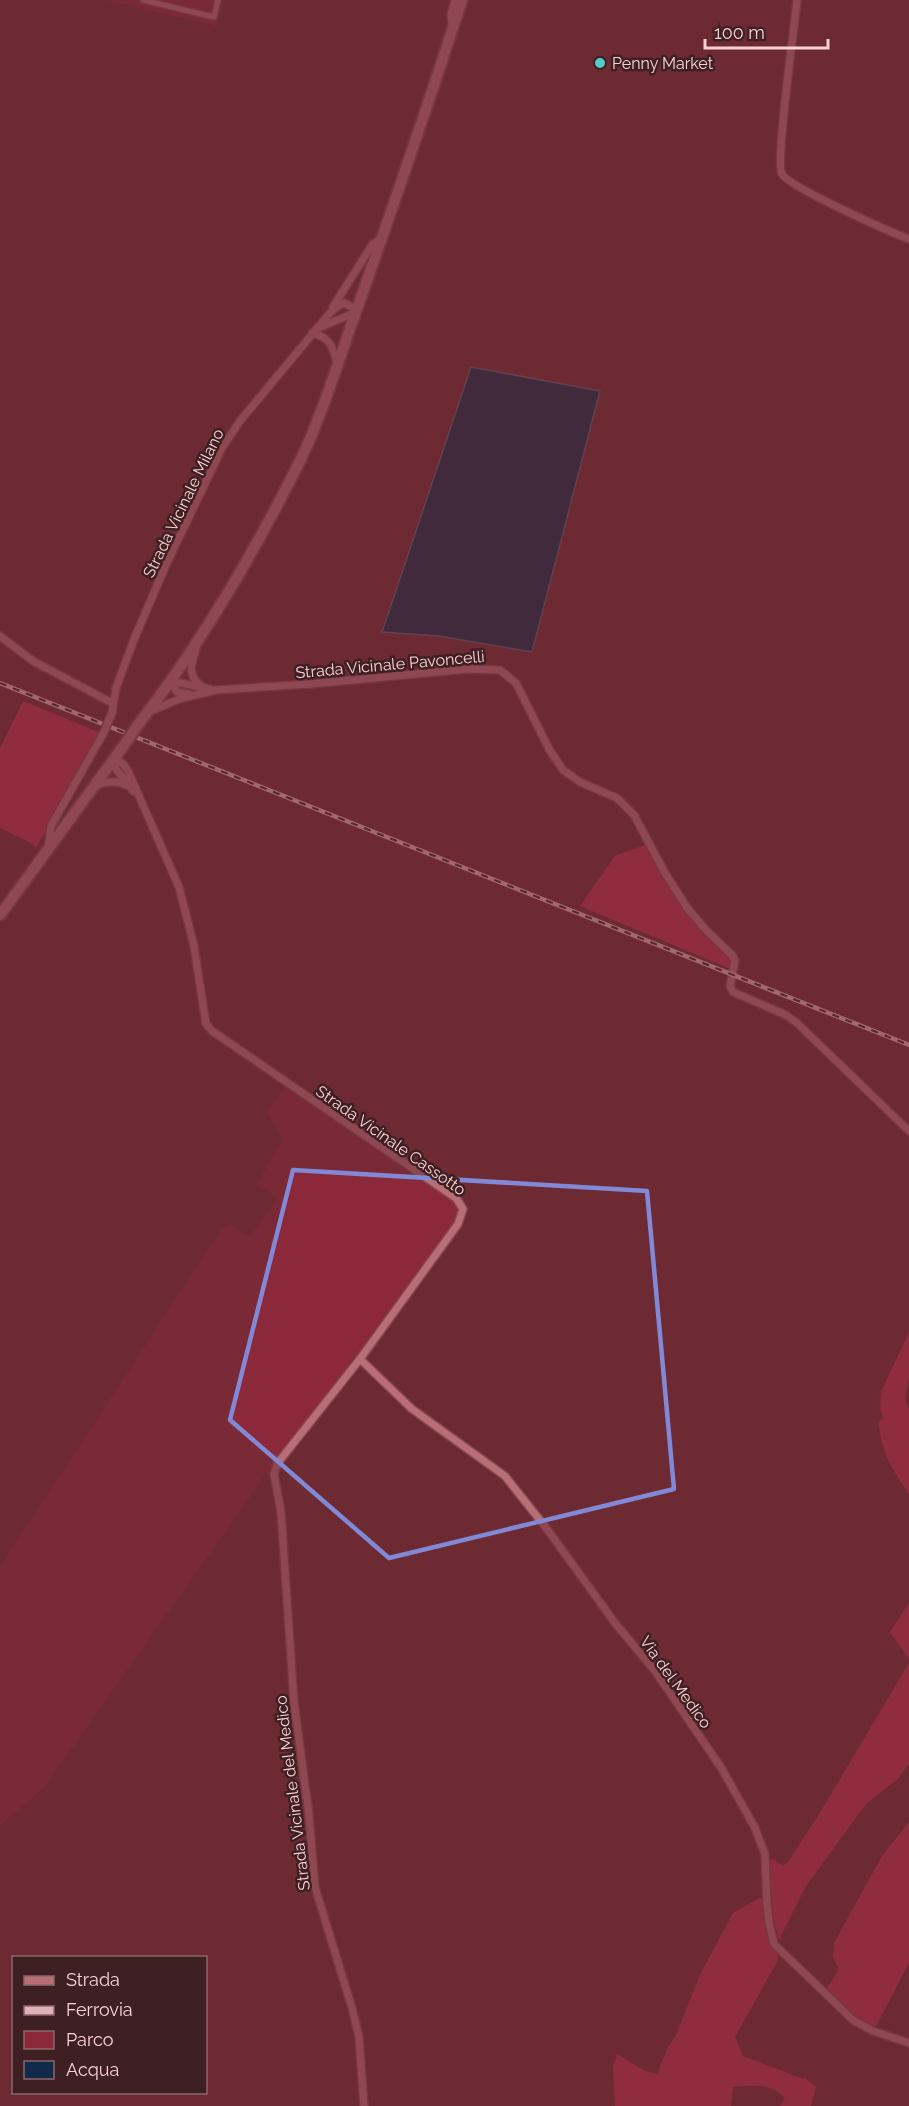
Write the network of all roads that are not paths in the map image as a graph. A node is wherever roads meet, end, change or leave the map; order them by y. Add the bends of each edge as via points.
1 (143, 0) edge
2 (218, 0) edge
3 (455, 0) edge
4 (462, 0) edge
5 (797, 0) edge
6 (453, 30) junction
7 (383, 236) junction
8 (909, 239) edge
9 (356, 310) junction
10 (329, 314) junction
11 (312, 333) junction
12 (337, 363) junction
13 (0, 636) edge
14 (201, 636) junction
15 (170, 681) junction
16 (201, 687) junction
17 (216, 690) junction
18 (194, 694) junction
19 (112, 703) junction
20 (147, 713) junction
21 (114, 758) junction
22 (130, 787) junction
23 (92, 788) junction
24 (137, 795) junction
25 (48, 847) junction
26 (0, 915) edge
27 (909, 1131) edge
28 (360, 1359) junction
29 (289, 1614) joint
30 (909, 2043) edge
31 (364, 2106) edge

1 - 2 street via 214,17
3 - 6 street via 451,14
4 - 6 main road
5 - 8 street via 781,172 788,181
6 - 7 main road
7 - 9 main road
7 - 10 street, Strada Vicinale Milano via 372,245
9 - 10 street via 344,303
9 - 11 street
9 - 12 main road
10 - 11 street, Strada Vicinale Milano
11 - 12 street via 330,342
11 - 19 street, Strada Vicinale Milano via 222,448 166,565 124,664
12 - 14 main road via 301,458 254,549
13 - 19 street via 41,666
14 - 15 main road
14 - 16 street via 191,672
15 - 16 street, Strada Vicinale Pavoncelli
15 - 18 street via 177,692
15 - 20 main road
16 - 17 street, Strada Vicinale Pavoncelli
17 - 18 street, Strada Vicinale Pavoncelli
17 - 27 street, Strada Vicinale Pavoncelli via 468,669 500,670 508,675 563,770 617,798 634,816 688,909 732,955 733,992 797,1023
18 - 20 street, Strada Vicinale Pavoncelli
19 - 25 street, Strada Vicinale Milano, bridge via 103,734 51,826
20 - 21 main road, bridge
21 - 22 street via 116,769
21 - 23 main road
21 - 24 street via 126,768
22 - 23 street via 107,781
22 - 24 street
23 - 25 main road
24 - 28 street, Strada Vicinale Cassotto via 179,887 194,946 206,1024 463,1206 458,1224
25 - 26 main road
28 - 29 street, Strada Vicinale Cassotto via 275,1468
28 - 30 street, Via del Medico via 426,1420 505,1476 655,1671 722,1769 755,1828 765,1854 767,1905 774,1944 853,2020
29 - 31 street, Strada Vicinale del Medico via 294,1702 315,1887 352,2008

